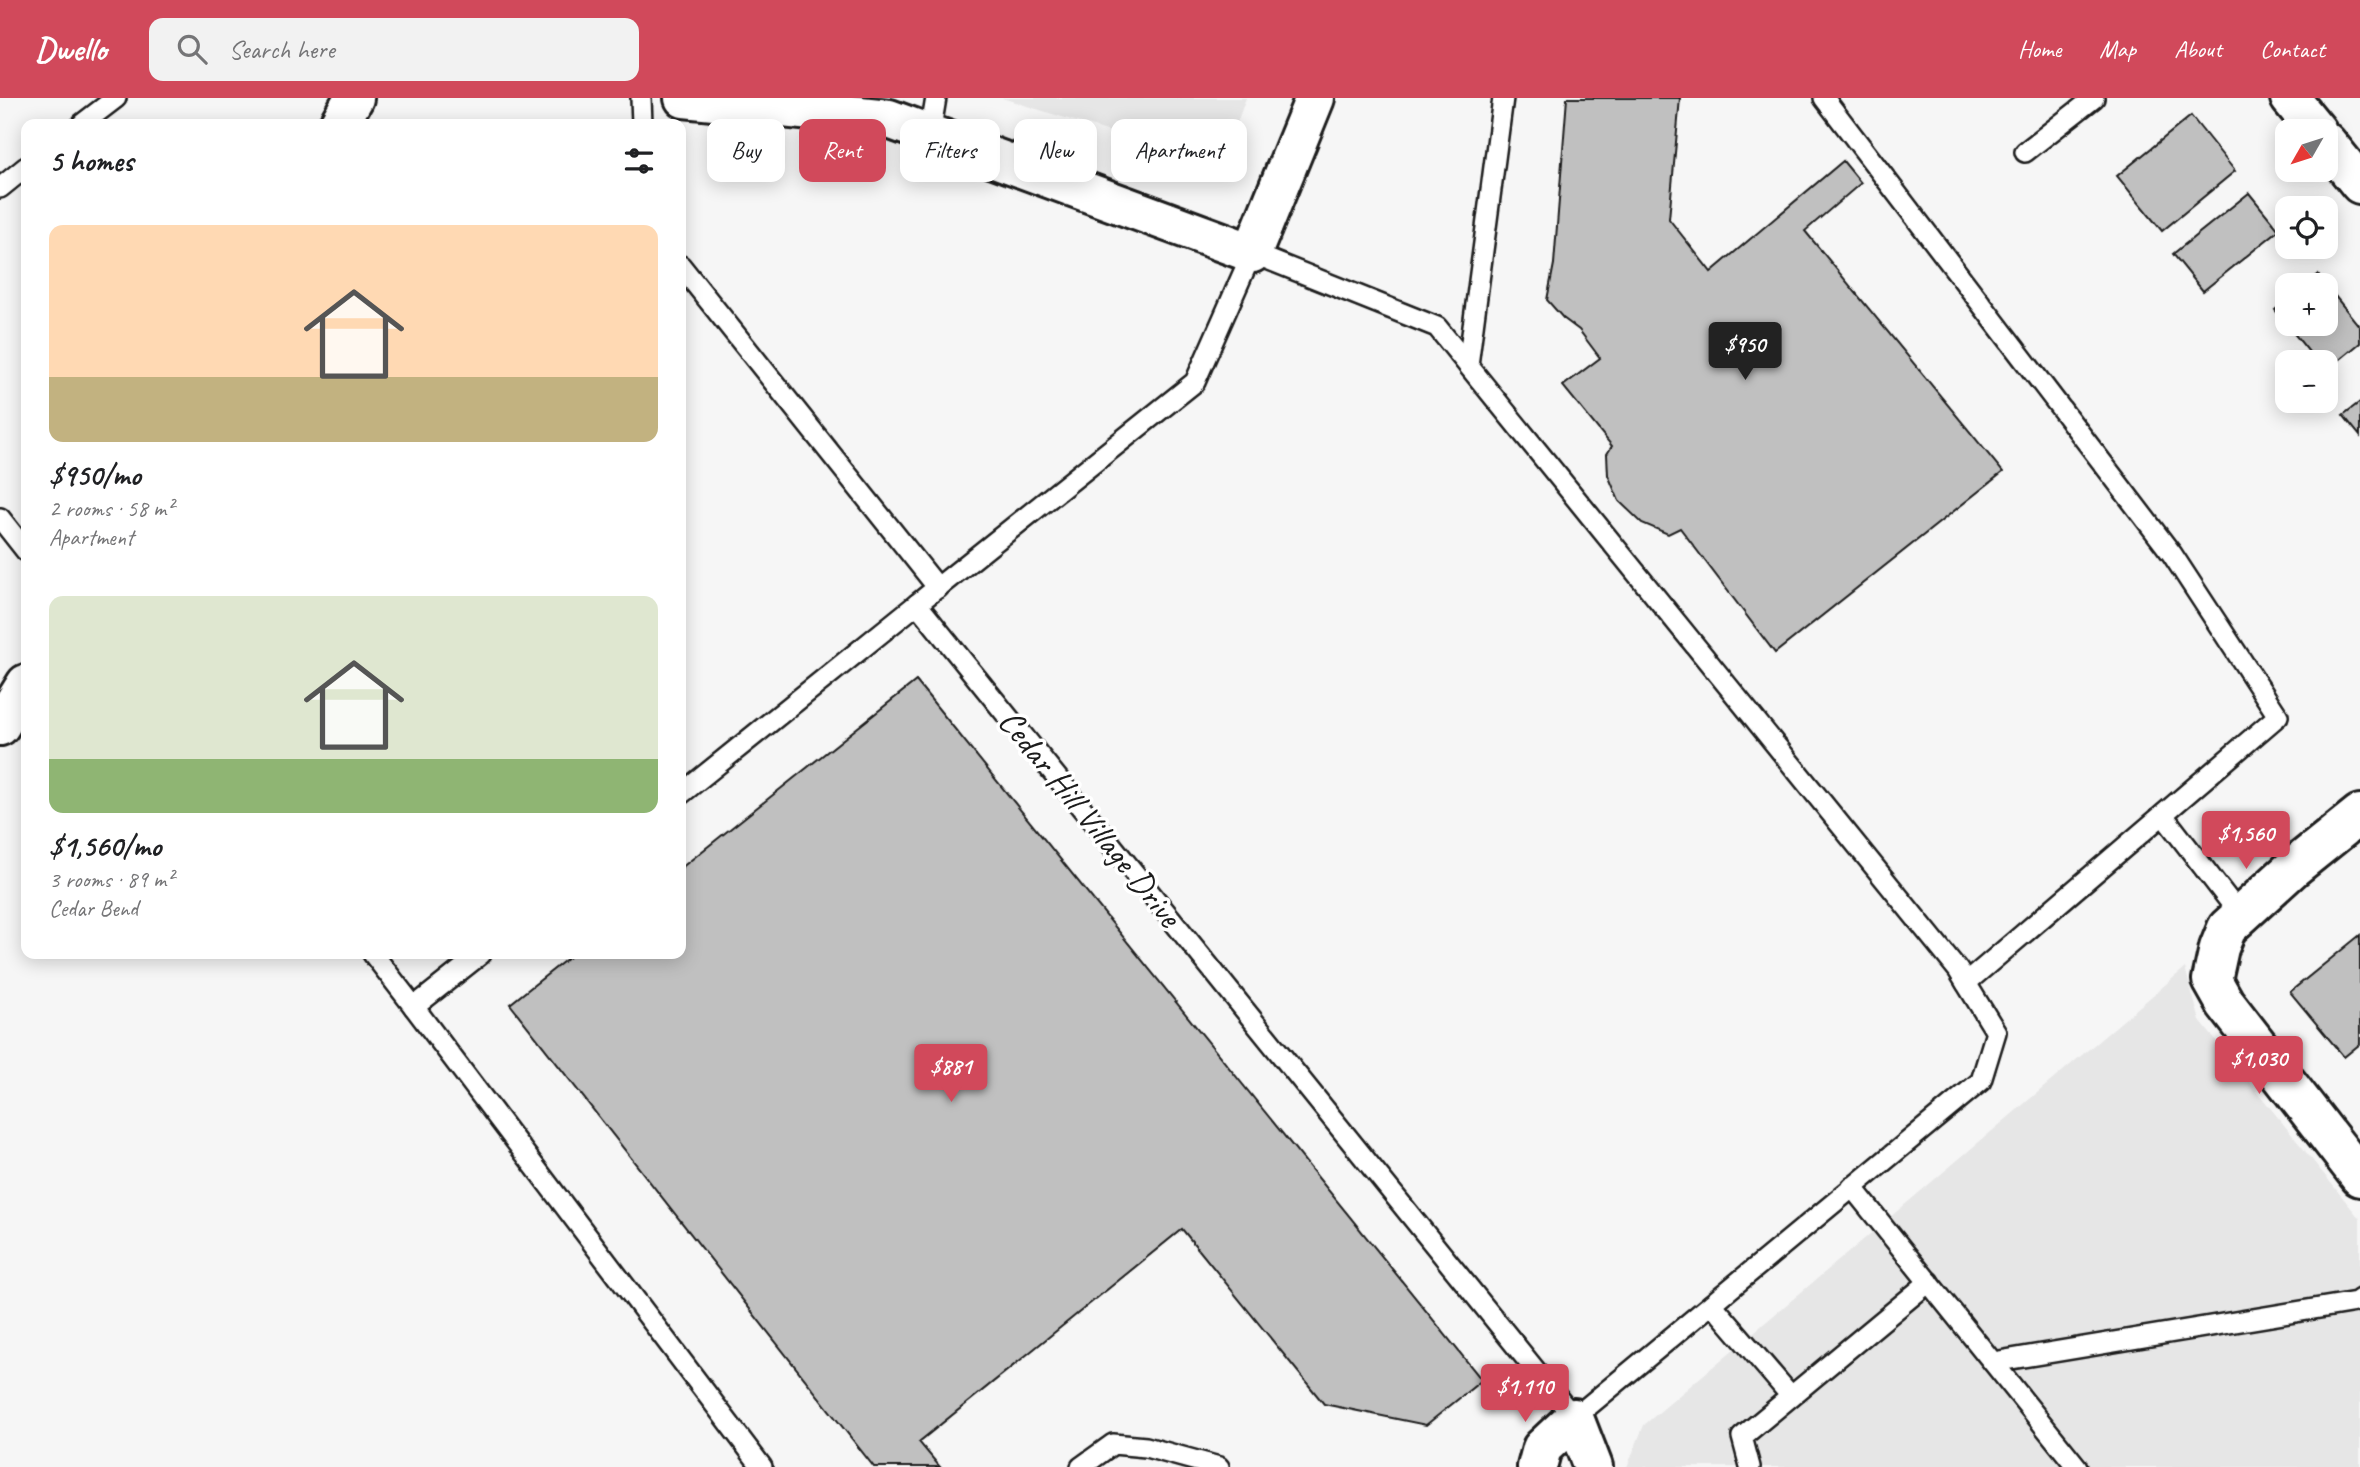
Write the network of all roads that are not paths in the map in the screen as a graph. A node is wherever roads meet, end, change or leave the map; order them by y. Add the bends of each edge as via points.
1 (354, 98) edge
2 (641, 98) edge
3 (684, 98) edge
4 (1315, 98) edge
5 (1503, 98) edge
6 (1824, 98) edge
7 (2094, 98) edge
8 (2290, 98) edge
9 (113, 99) edge
10 (933, 116) edge
11 (88, 119) edge
12 (342, 119) edge
13 (642, 119) edge
14 (2307, 119) edge
15 (2025, 152) dead end
16 (2338, 157) edge
17 (21, 171) edge
18 (2360, 184) edge
19 (0, 188) edge
20 (1252, 253) junction
21 (686, 272) edge
22 (1468, 365) junction
23 (0, 519) edge
24 (21, 545) edge
25 (938, 588) junction
26 (917, 604) junction
27 (21, 692) edge
28 (0, 726) edge
29 (686, 790) edge
30 (2360, 814) edge
31 (2163, 815) junction
32 (2241, 916) junction
33 (377, 959) edge
34 (475, 959) edge
35 (1966, 983) junction
36 (414, 1007) junction
37 (2359, 1173) edge
38 (1852, 1187) junction
39 (1929, 1282) junction
40 (2360, 1299) edge
41 (1712, 1304) junction
42 (1993, 1362) junction
43 (1791, 1396) junction
44 (1574, 1418) junction
45 (762, 1467) edge
46 (1080, 1467) edge
47 (1219, 1467) edge
48 (1537, 1467) edge
49 (1593, 1467) edge
50 (1750, 1467) edge
51 (2077, 1467) edge

1 - 12 street
2 - 13 lane
3 - 10 street via 889,119
4 - 20 street
5 - 22 lane
6 - 31 lane via 2172,554 2278,716
7 - 15 lane
8 - 14 street
9 - 11 lane
10 - 20 street
16 - 18 street
17 - 19 lane
20 - 22 lane via 1437,327
20 - 25 lane via 1195,382
21 - 25 lane
22 - 35 lane
23 - 24 lane
25 - 26 lane
26 - 29 lane
26 - 44 lane, Cedar Hill Village Drive
27 - 28 street
30 - 32 street
31 - 32 lane
31 - 35 lane
32 - 37 street via 2227,928 2218,947 2212,980 2225,1003
33 - 36 lane
34 - 36 lane
35 - 38 lane via 1996,1032 1981,1081
36 - 45 lane
38 - 39 lane
38 - 41 lane
39 - 42 lane
39 - 43 lane
40 - 42 lane
41 - 43 lane
41 - 44 lane
42 - 51 lane
43 - 50 lane via 1742,1437
44 - 48 street via 1542,1448
44 - 49 street, Cedar Hill Village Drive
46 - 47 lane via 1114,1444 1146,1447

